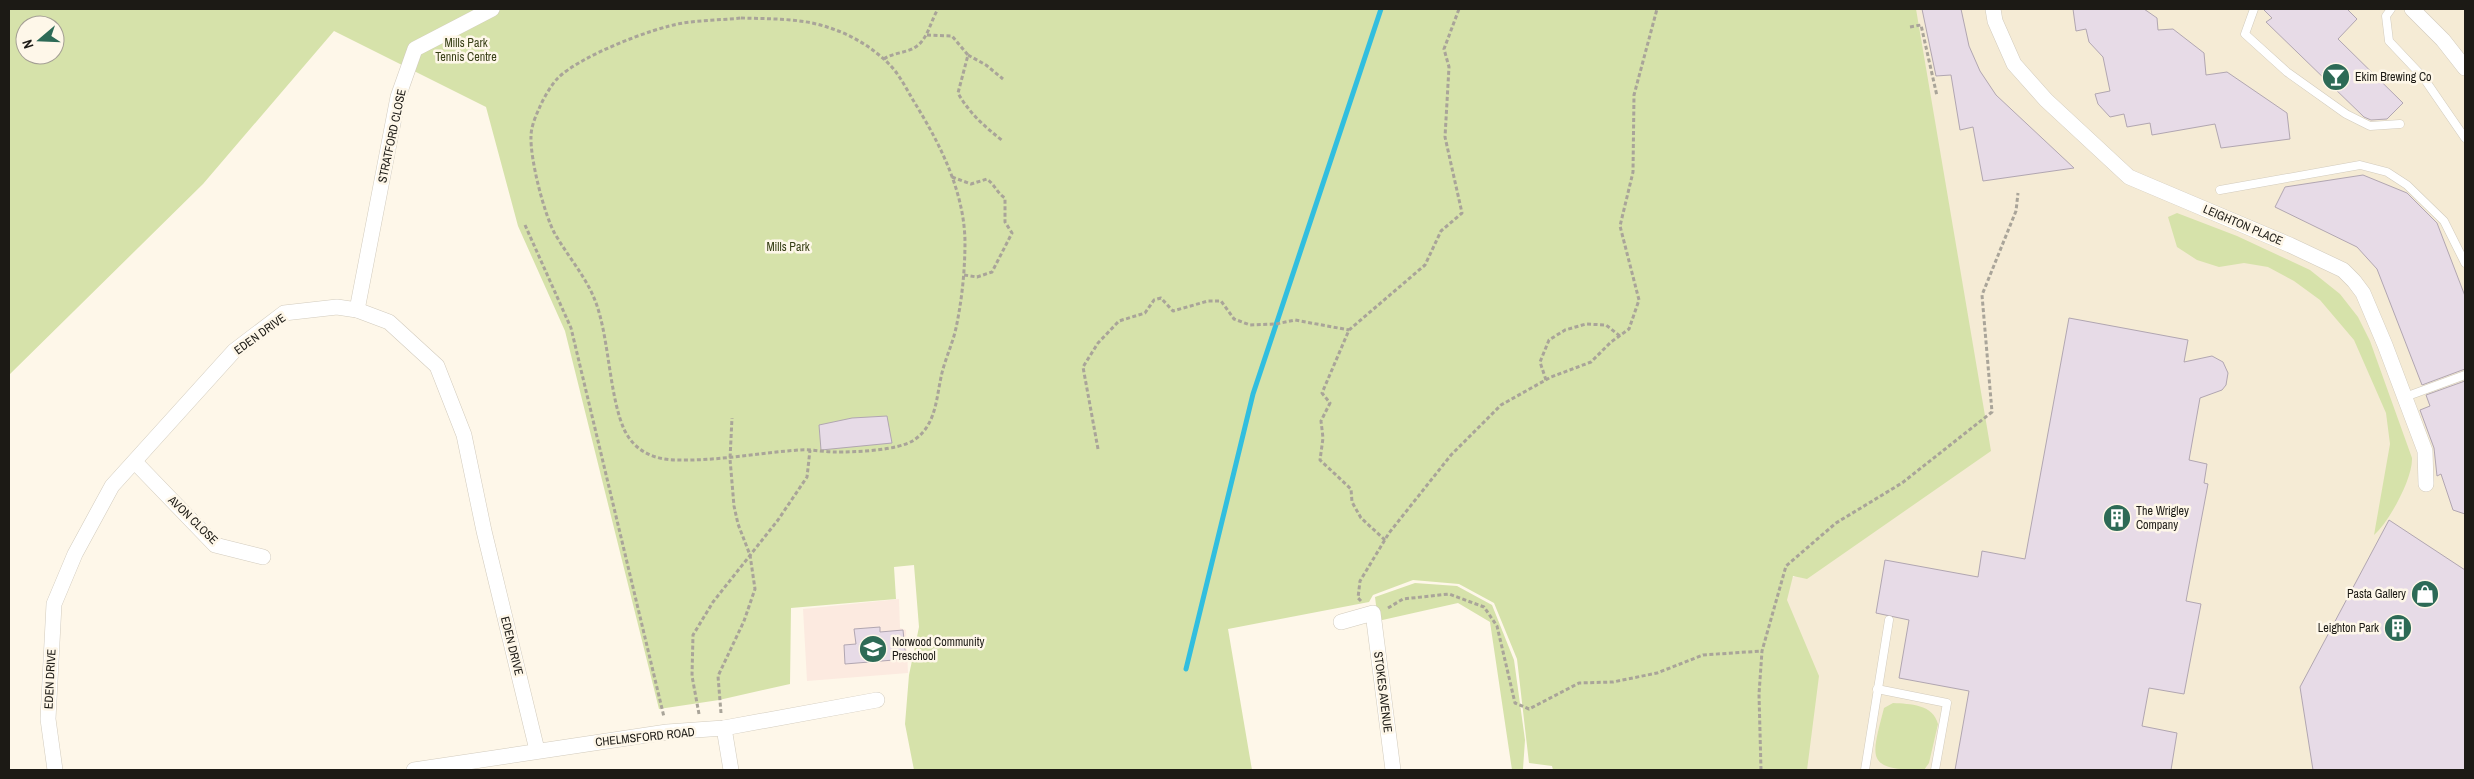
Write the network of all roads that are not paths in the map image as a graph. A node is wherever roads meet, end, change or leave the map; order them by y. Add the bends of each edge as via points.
1 (492, 9) edge
2 (1993, 9) edge
3 (2254, 9) edge
4 (2391, 9) edge
5 (2412, 9) edge
6 (2465, 68) edge
7 (2400, 124) dead end
8 (2465, 138) edge
9 (2220, 190) dead end
10 (2465, 263) edge
11 (357, 310) junction
12 (2465, 375) edge
13 (2405, 398) junction
14 (135, 462) junction
15 (2426, 484) dead end
16 (263, 557) dead end
17 (1889, 620) dead end
18 (1341, 622) dead end
19 (1878, 689) junction
20 (877, 700) dead end
21 (724, 728) junction
22 (537, 750) junction
23 (55, 770) edge
24 (414, 770) edge
25 (731, 770) edge
26 (1394, 770) edge
27 (1865, 770) edge
28 (1934, 770) edge

1 - 11 street, STRATFORD CLOSE via 415,49 398,97
2 - 13 street, LEIGHTON PLACE via 2014,64 2046,100 2129,177 2343,270 2363,293
3 - 7 lane via 2245,34 2287,72 2346,114 2370,126
4 - 8 lane via 2386,16 2388,41 2423,77
5 - 6 street
9 - 10 lane via 2360,165 2387,172 2407,185 2444,221
11 - 14 street, EDEN DRIVE via 337,307 284,313 234,351
11 - 22 street, EDEN DRIVE via 389,322 437,366 464,436
12 - 13 lane
13 - 15 street, LEIGHTON PLACE via 2425,451
14 - 16 street, AVON CLOSE via 215,546
14 - 23 street, EDEN DRIVE via 112,486 75,554 54,604 48,719
17 - 19 lane
18 - 26 street, STOKES AVENUE via 1380,611
19 - 27 lane
19 - 28 lane via 1947,703
20 - 21 street, CHELMSFORD ROAD
21 - 22 street, CHELMSFORD ROAD via 667,732
21 - 25 street
22 - 24 street, CHELMSFORD ROAD

